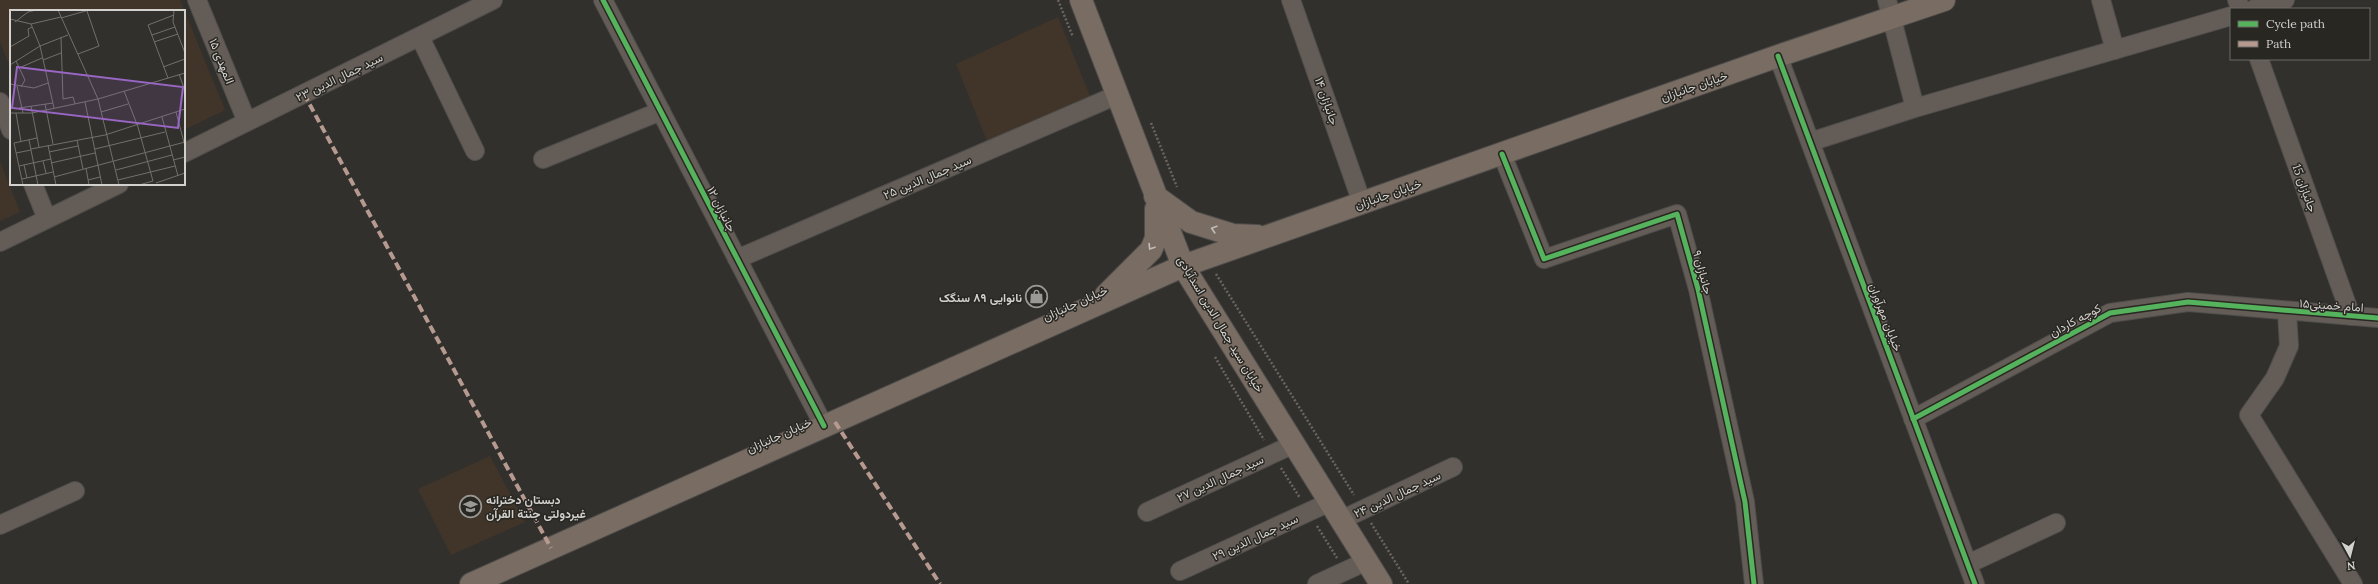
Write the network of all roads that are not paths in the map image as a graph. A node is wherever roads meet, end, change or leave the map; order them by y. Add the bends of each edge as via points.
1 (197, 0) edge
2 (493, 0) edge
3 (603, 0) edge
4 (1081, 0) edge
5 (1291, 0) edge
6 (1944, 0) edge
7 (2101, 0) edge
8 (2285, 0) edge
9 (1890, 8) edge
10 (2257, 8) edge
11 (2230, 16) edge
12 (420, 37) junction
13 (2115, 50) junction
14 (1778, 56) junction
15 (2259, 60) edge
16 (1117, 95) junction
17 (0, 102) edge
18 (1914, 108) junction
19 (660, 111) junction
20 (247, 122) junction
21 (10, 127) edge
22 (1810, 142) junction
23 (475, 151) dead end
24 (185, 153) edge
25 (1502, 154) junction
26 (543, 159) dead end
27 (33, 185) edge
28 (117, 185) edge
29 (1155, 196) junction
30 (1362, 203) junction
31 (47, 219) junction
32 (1266, 236) junction
33 (0, 242) edge
34 (737, 259) junction
35 (1183, 266) junction
36 (1098, 304) junction
37 (2287, 312) junction
38 (2351, 316) junction
39 (2378, 318) edge
40 (1913, 419) junction
41 (824, 426) junction
42 (1294, 444) junction
43 (1453, 467) dead end
44 (75, 491) dead end
45 (1330, 502) junction
46 (1147, 512) dead end
47 (1341, 520) junction
48 (2056, 523) dead end
49 (0, 525) edge
50 (1367, 561) junction
51 (1968, 564) junction
52 (1180, 572) dead end
53 (2347, 582) edge
54 (471, 584) edge
55 (1317, 584) edge
56 (1381, 584) edge
57 (1754, 584) edge
58 (1975, 584) edge

1 - 20 street, المهدی ۱۵
2 - 12 street, سید جمال الدین ۲۳
3 - 19 street, جانبازان ۱۲
4 - 16 main road, خیابان سید جمال الدین اسدآبادی
5 - 30 street, جانبازان ۱۴
6 - 9 main road, خیابان جانبازان
7 - 13 street
8 - 10 street
9 - 14 main road, خیابان جانبازان
9 - 18 street
11 - 13 street
12 - 20 street, سید جمال الدین ۲۳
12 - 23 street
13 - 18 street
14 - 22 street, خیابان مهرآوران
14 - 25 main road, خیابان جانبازان
15 - 38 street, جانبازان 15
16 - 29 main road, خیابان سید جمال الدین اسدآبادی
16 - 34 street, سید جمال الدین ۲۵
17 - 21 street
18 - 22 street
19 - 26 street
19 - 34 street, جانبازان ۱۲
20 - 24 street, سید جمال الدین ۲۳
22 - 40 street, خیابان مهرآوران
25 - 30 main road, خیابان جانبازان
25 - 57 street, جانبازان ۹ via 1544,259 1677,214 1698,289 1745,502
27 - 31 street
28 - 31 street
32 -> 29 main road via 1233,235 1191,222
29 - 35 main road, خیابان سید جمال الدین اسدآبادی
29 -> 36 main road via 1158,221 1156,238 1151,250
30 - 32 main road, خیابان جانبازان
31 - 33 street
32 - 35 main road, خیابان جانبازان
34 - 41 street, جانبازان ۱۲
35 - 36 main road, خیابان جانبازان
35 - 42 main road, خیابان سید جمال الدین اسدآبادی
36 - 41 main road, خیابان جانبازان
37 - 38 street, امام خمینی۱۵ ‍
37 - 40 street, کوچه کاردان via 2188,302 2110,313
37 - 53 street via 2289,346 2275,378 2249,415
38 - 39 street, امام خمینی۱۵ ‍
40 - 51 street, خیابان مهرآوران
41 - 54 main road, خیابان جانبازان
42 - 45 main road, خیابان سید جمال الدین اسدآبادی
42 - 46 street, سید جمال الدین ۲۷
43 - 47 street, سید جمال الدین ۲۴
44 - 49 street
45 - 47 main road, خیابان سید جمال الدین اسدآبادی
45 - 52 street, سید جمال الدین ۲۹
47 - 50 main road, خیابان سید جمال الدین اسدآبادی
48 - 51 street
50 - 55 street
50 - 56 main road, خیابان سید جمال الدین اسدآبادی
51 - 58 street, خیابان مهرآوران

